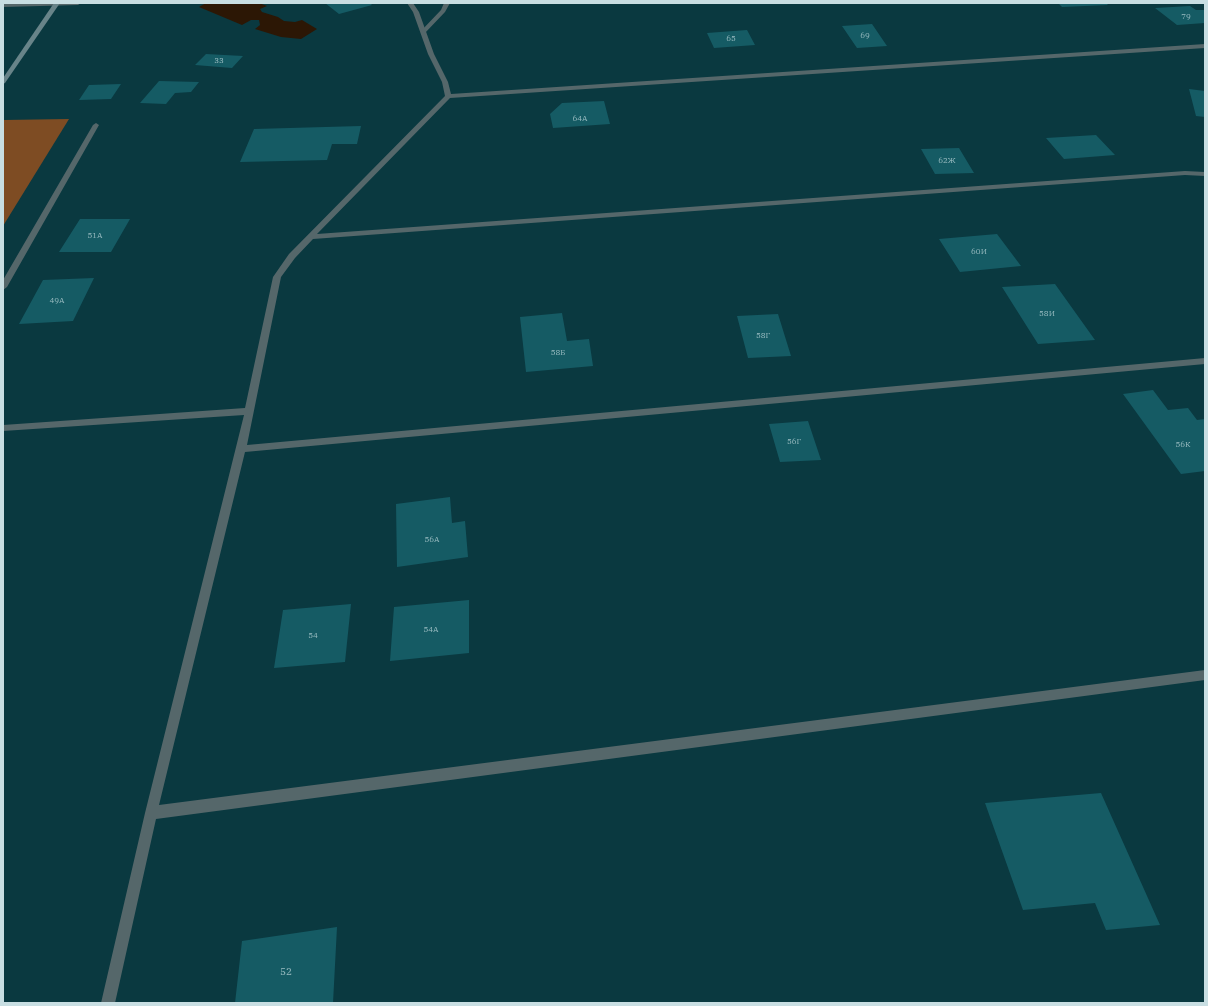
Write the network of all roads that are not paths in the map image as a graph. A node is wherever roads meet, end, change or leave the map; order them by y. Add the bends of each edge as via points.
1 (57, 3) edge
2 (78, 3) edge
3 (410, 3) edge
4 (446, 3) edge
5 (3, 5) edge
6 (423, 32) junction
7 (1205, 46) edge
8 (3, 82) edge
9 (448, 96) junction
10 (96, 125) dead end
11 (1205, 174) edge
12 (312, 237) junction
13 (3, 287) edge
14 (1205, 361) edge
15 (248, 412) junction
16 (3, 428) edge
17 (241, 450) junction
18 (1205, 675) edge
19 (151, 813) junction
20 (108, 1003) edge

1 - 2 street
1 - 5 street
1 - 8 main road
3 - 6 street
4 - 6 street via 443,12
6 - 9 street via 445,82
7 - 9 street
9 - 12 street
10 - 13 street
11 - 12 street via 1185,173
12 - 15 street via 292,256 277,277
14 - 17 street
15 - 16 street
15 - 17 street
17 - 19 street
18 - 19 street
19 - 20 street

